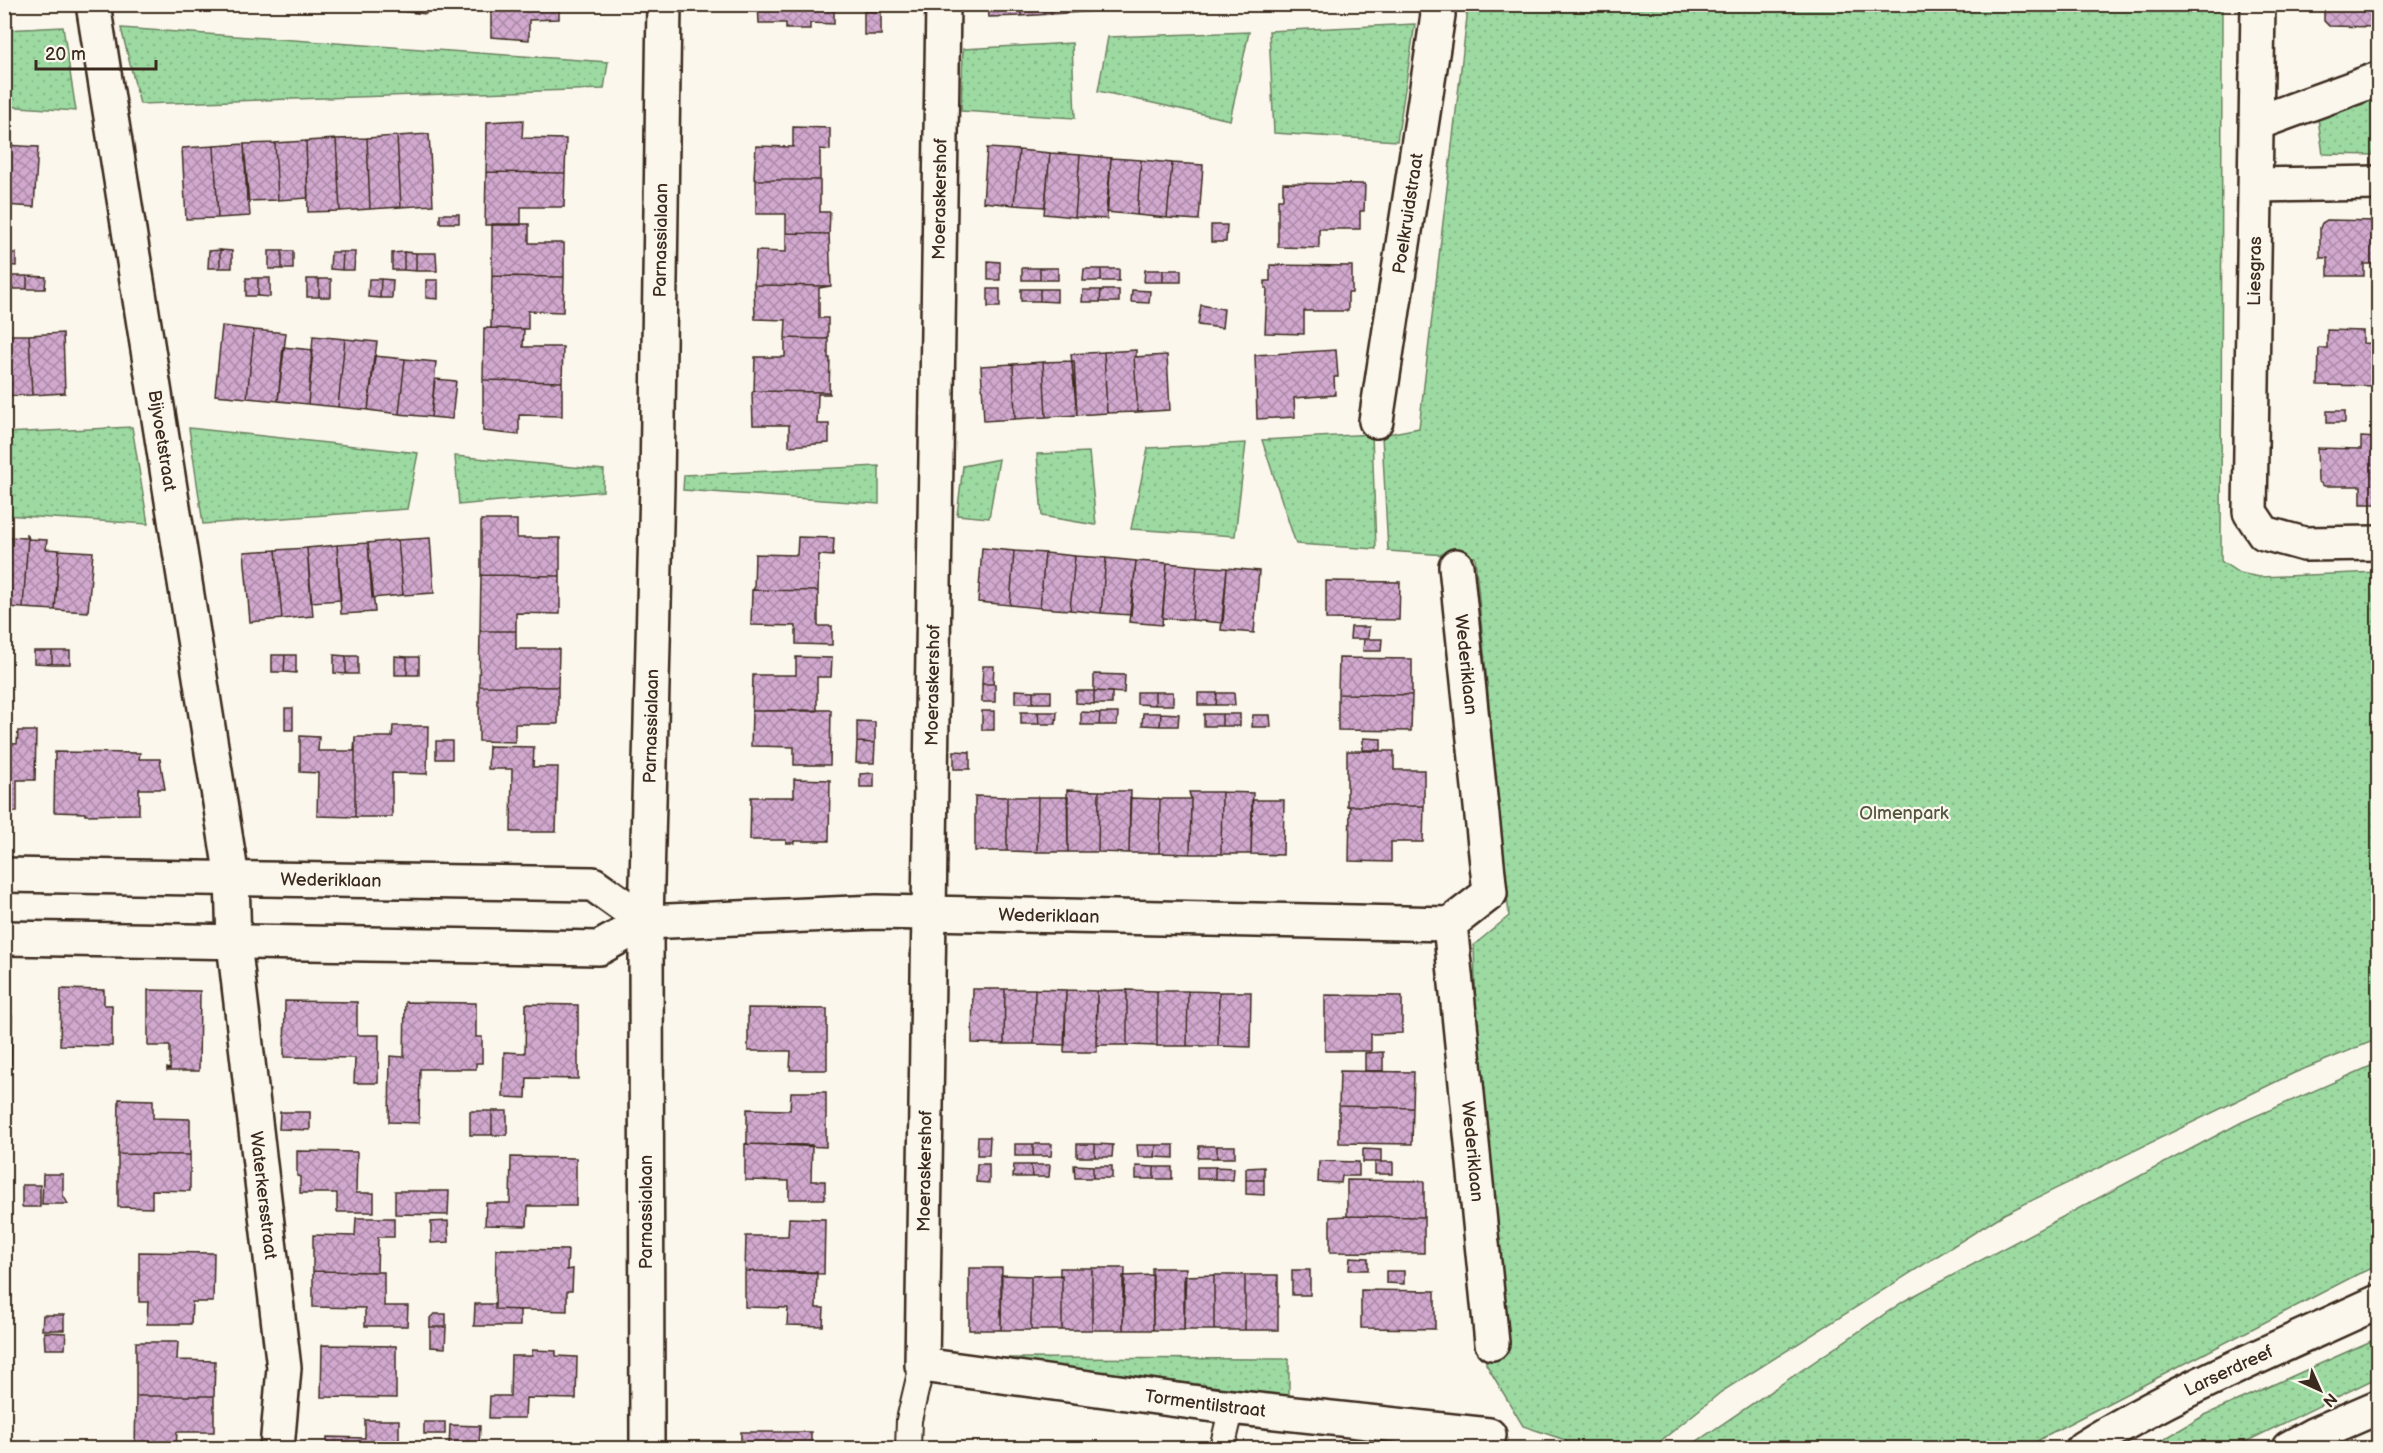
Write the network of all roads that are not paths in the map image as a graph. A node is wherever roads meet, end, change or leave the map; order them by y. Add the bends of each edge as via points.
1 (93, 4) edge
2 (664, 4) edge
3 (943, 4) edge
4 (1436, 4) edge
5 (2258, 4) edge
6 (2379, 79) edge
7 (2257, 123) junction
8 (2379, 183) edge
9 (2257, 185) junction
10 (1376, 422) dead end
11 (2379, 543) edge
12 (1456, 566) dead end
13 (4, 875) edge
14 (232, 878) junction
15 (929, 914) junction
16 (646, 922) junction
17 (1450, 924) junction
18 (4, 938) edge
19 (234, 943) junction
20 (2379, 1302) edge
21 (1492, 1343) dead end
22 (922, 1365) junction
23 (1232, 1407) junction
24 (2379, 1407) edge
25 (1489, 1435) dead end
26 (276, 1449) edge
27 (646, 1449) edge
28 (908, 1449) edge
29 (1222, 1449) edge
30 (2083, 1449) edge
31 (2289, 1449) edge

1 - 14 street, Bijvoetstraat
2 - 16 street, Parnassialaan
3 - 15 street, Moeraskershof
4 - 10 street, Poelkruidstraat via 1438,15
5 - 7 street, Liesgras
6 - 7 street
7 - 9 street, Liesgras
8 - 9 street
9 - 11 street, Liesgras via 2250,512 2264,533 2304,544
12 - 17 street, Wederiklaan via 1490,893
13 - 14 street, Wederiklaan
14 - 16 street, Wederiklaan via 593,884
14 - 19 street, Bijvoetstraat
15 - 16 street, Wederiklaan via 877,912
15 - 17 street, Wederiklaan
15 - 22 street, Moeraskershof
16 - 19 street, Wederiklaan via 599,948
16 - 27 street, Parnassialaan
17 - 21 street, Wederiklaan
18 - 19 street, Wederiklaan
19 - 26 street, Waterkersstraat via 284,1368
20 - 30 street, Larserdreef via 2203,1383
22 - 23 street, Tormentilstraat
22 - 28 lane via 909,1420
23 - 25 street, Tormentilstraat
23 - 29 lane
24 - 31 street

